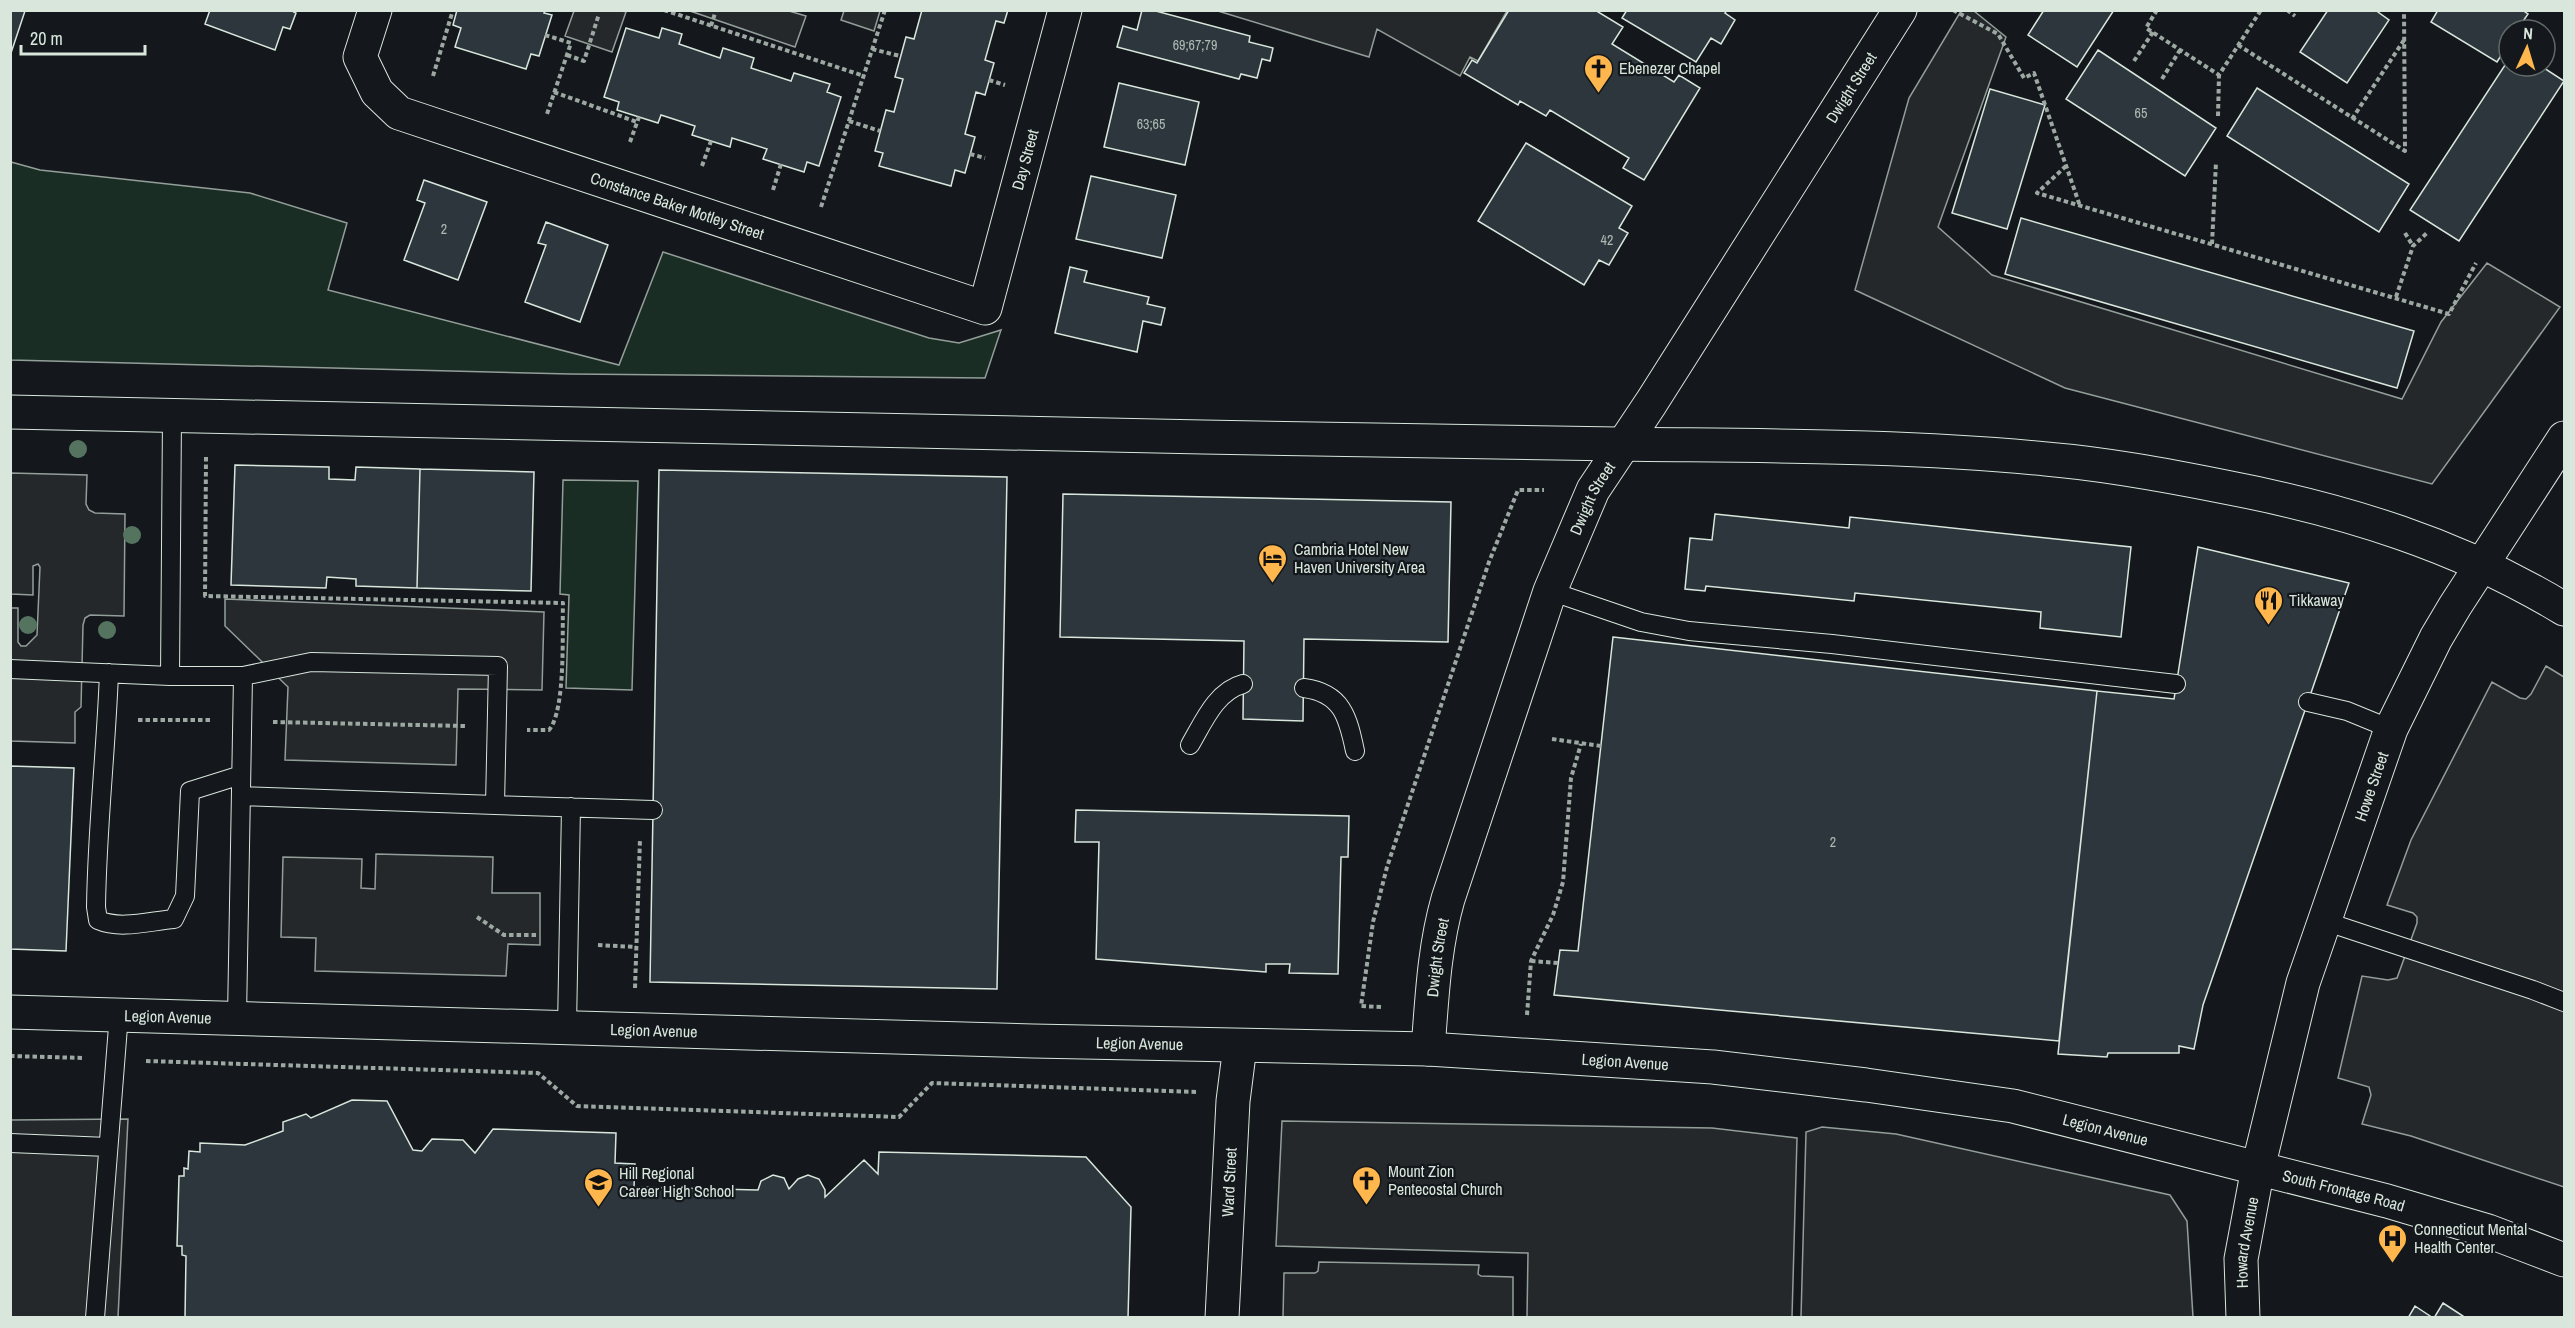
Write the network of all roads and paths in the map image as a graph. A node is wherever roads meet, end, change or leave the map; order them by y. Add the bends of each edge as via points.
1 (375, 10) edge
2 (453, 10) edge
3 (664, 10) edge
4 (716, 10) edge
5 (885, 10) edge
6 (1065, 10) edge
7 (1900, 10) edge
8 (1953, 10) edge
9 (2157, 10) edge
10 (2261, 10) edge
11 (2287, 10) edge
12 (2404, 10) edge
13 (599, 14) dead end
14 (2295, 16) dead end
15 (711, 26) junction
16 (2153, 32) junction
17 (545, 35) dead end
18 (2404, 40) junction
19 (2238, 45) junction
20 (872, 49) junction
21 (2180, 50) junction
22 (567, 55) junction
23 (900, 56) dead end
24 (2134, 61) dead end
25 (2219, 75) junction
26 (433, 76) dead end
27 (864, 76) junction
28 (2162, 79) dead end
29 (989, 80) dead end
30 (1014, 88) dead end
31 (554, 92) junction
32 (547, 114) dead end
33 (2218, 116) dead end
34 (2352, 119) junction
35 (849, 121) junction
36 (880, 131) dead end
37 (711, 141) dead end
38 (630, 142) dead end
39 (970, 154) dead end
40 (994, 161) dead end
41 (2216, 162) dead end
42 (781, 164) dead end
43 (702, 166) dead end
44 (2066, 166) junction
45 (773, 190) dead end
46 (2080, 206) junction
47 (821, 207) dead end
48 (2428, 232) dead end
49 (2405, 233) dead end
50 (2212, 244) junction
51 (2413, 246) junction
52 (2476, 263) dead end
53 (2397, 297) junction
54 (985, 308) joint
55 (10, 412) edge
56 (172, 416) junction
57 (2565, 438) edge
58 (1624, 444) junction
59 (1544, 490) dead end
60 (2483, 564) junction
61 (1550, 591) junction
62 (2565, 609) edge
63 (10, 669) edge
64 (109, 673) junction
65 (170, 676) junction
66 (243, 676) junction
67 (1244, 684) dead end
68 (2176, 684) dead end
69 (1304, 688) dead end
70 (2308, 702) dead end
71 (2391, 729) junction
72 (1552, 739) dead end
73 (1581, 744) junction
74 (1190, 745) dead end
75 (1601, 746) dead end
76 (1355, 751) dead end
77 (241, 775) junction
78 (241, 796) junction
79 (495, 805) junction
80 (571, 807) junction
81 (647, 810) joint
82 (2324, 921) junction
83 (1531, 961) junction
84 (1558, 963) dead end
85 (635, 988) dead end
86 (2565, 1002) edge
87 (1385, 1007) dead end
88 (10, 1012) edge
89 (119, 1014) junction
90 (1527, 1015) dead end
91 (237, 1018) junction
92 (567, 1028) junction
93 (1240, 1046) junction
94 (1428, 1049) junction
95 (10, 1056) edge
96 (114, 1059) junction
97 (1198, 1092) dead end
98 (10, 1143) edge
99 (108, 1147) junction
100 (2258, 1168) junction
101 (2565, 1260) edge
102 (95, 1317) edge
103 (1222, 1317) edge
104 (2243, 1317) edge

1 - 54 main road, Constance Baker Motley Street via 360,57 377,92 399,113
2 - 26 path
3 - 15 path
4 - 15 path
5 - 20 path
6 - 54 main road, Day Street
7 - 58 main road, Dwight Street
8 - 44 path via 1998,34 2024,78 2034,73
9 - 16 path via 2146,28
10 - 19 path
11 - 14 path
12 - 18 path
13 - 22 path via 584,61
15 - 27 path
16 - 21 path
16 - 24 path
17 - 22 path via 571,43
18 - 34 path
18 - 34 path via 2405,151
19 - 25 path
19 - 34 path
20 - 23 path
20 - 27 path
21 - 25 path
21 - 28 path
22 - 31 path
25 - 33 path
27 - 35 path
29 - 30 path
31 - 32 path
31 - 38 path via 638,119
35 - 36 path
35 - 47 path
37 - 43 path
39 - 40 path
41 - 50 path
42 - 45 path
44 - 46 path
44 - 46 path via 2037,193
46 - 50 path
48 - 51 path
49 - 51 path
50 - 53 path
51 - 53 path
52 - 53 path via 2449,314
55 - 56 main road
56 - 58 main road via 630,428
56 - 65 lane
57 - 60 main road, Howe Street
58 - 60 main road via 1944,452 2141,470 2276,496 2373,522
58 - 61 main road, Dwight Street via 1593,490
59 - 87 path via 1518,490 1489,562 1387,867 1373,922 1360,1006
60 - 62 main road
60 - 71 main road, Howe Street via 2436,638
61 - 68 lane via 1641,622 1689,631
61 - 94 main road, Dwight Street via 1439,928
63 - 64 lane
64 - 65 lane
64 - 77 lane via 98,824 98,920 122,925 174,919 184,896 190,791
65 - 66 lane
66 - 77 lane
66 - 79 lane via 311,662 498,666
67 - 74 lane via 1234,687 1210,710
69 - 76 lane via 1325,693 1336,701 1345,714
70 - 71 lane via 2347,711
71 - 82 main road, Howe Street
72 - 73 path
73 - 75 path
73 - 83 path via 1569,796 1563,882 1553,915
77 - 78 lane
78 - 79 lane
78 - 91 lane
79 - 80 lane
80 - 81 lane
80 - 92 lane
81 - 85 path
82 - 86 lane
82 - 100 main road, Howe Street via 2303,982
83 - 84 path
83 - 90 path
88 - 89 main road, Legion Avenue
89 - 91 main road, Legion Avenue
89 - 96 lane
91 - 92 main road, Legion Avenue
92 - 93 main road, Legion Avenue
93 - 94 main road, Legion Avenue
93 - 103 main road, Ward Street via 1233,1101
94 - 100 main road, Legion Avenue via 1713,1067 1889,1088 2013,1106
95 - 96 path
96 - 97 path via 538,1073 577,1106 899,1118 932,1083
96 - 99 lane
98 - 99 lane
99 - 102 lane
100 - 101 main road, South Frontage Road via 2488,1231
100 - 104 main road, Howard Avenue via 2241,1259

